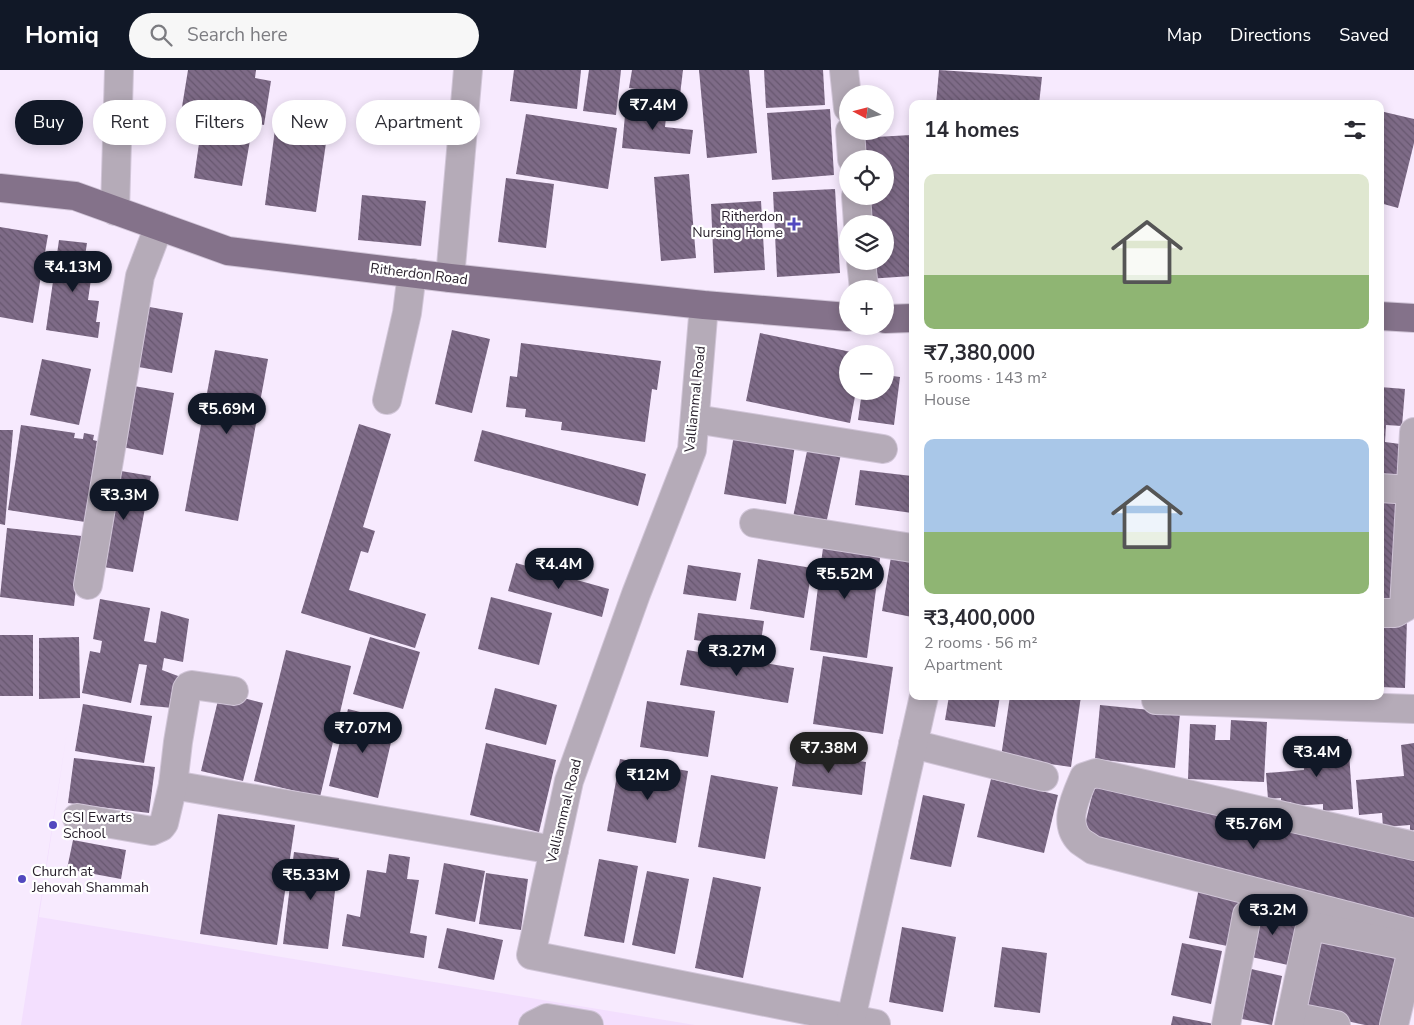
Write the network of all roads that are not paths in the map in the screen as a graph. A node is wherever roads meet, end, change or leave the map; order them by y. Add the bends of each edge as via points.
1 (119, 70) edge
2 (468, 70) edge
3 (844, 70) edge
4 (846, 85) edge
5 (0, 188) edge
6 (115, 211) junction
7 (159, 226) junction
8 (412, 274) junction
9 (450, 278) junction
10 (704, 305) junction
11 (839, 316) edge
12 (1384, 316) edge
13 (894, 318) edge
14 (909, 318) edge
15 (1414, 318) edge
16 (387, 400) dead end
17 (695, 419) junction
18 (1414, 432) edge
19 (883, 449) dead end
20 (1384, 488) edge
21 (1411, 490) junction
22 (754, 523) dead end
23 (909, 548) edge
24 (88, 585) dead end
25 (1384, 613) edge
26 (234, 691) dead end
27 (923, 700) edge
28 (1156, 700) dead end
29 (1414, 709) edge
30 (912, 744) junction
31 (1044, 777) dead end
32 (173, 785) junction
33 (77, 818) dead end
34 (1414, 846) edge
35 (554, 850) junction
36 (1247, 915) dead end
37 (1414, 933) edge
38 (1290, 1020) edge
39 (870, 1023) edge
40 (533, 1025) edge
41 (589, 1025) edge
42 (1226, 1025) edge
43 (1336, 1025) edge
44 (1394, 1025) edge

1 - 6 street
2 - 9 street
3 - 4 street
5 - 6 main road, Ritherdon Road via 75,196
6 - 7 main road, Ritherdon Road
7 - 8 main road, Ritherdon Road via 228,251
7 - 24 street via 140,276
8 - 9 main road, Ritherdon Road
8 - 16 street via 407,313
9 - 10 main road, Ritherdon Road
10 - 11 main road, Ritherdon Road
10 - 17 street, Valliammal Road
12 - 15 main road
13 - 14 main road
17 - 19 street
17 - 35 street, Valliammal Road via 692,450 569,781
18 - 21 street
20 - 21 street
21 - 25 street via 1404,608 1395,613
22 - 23 street
26 - 32 street via 189,686
27 - 30 street
28 - 29 street
30 - 31 street
30 - 39 street
32 - 33 street via 164,823 156,830
32 - 35 street
34 - 37 street via 1096,773 1084,777 1075,798 1070,825 1078,840 1093,850
35 - 39 street, Valliammal Road via 531,955
36 - 42 street
38 - 43 street
38 - 44 street via 1309,931 1316,927 1412,947
40 - 41 street via 547,1018

